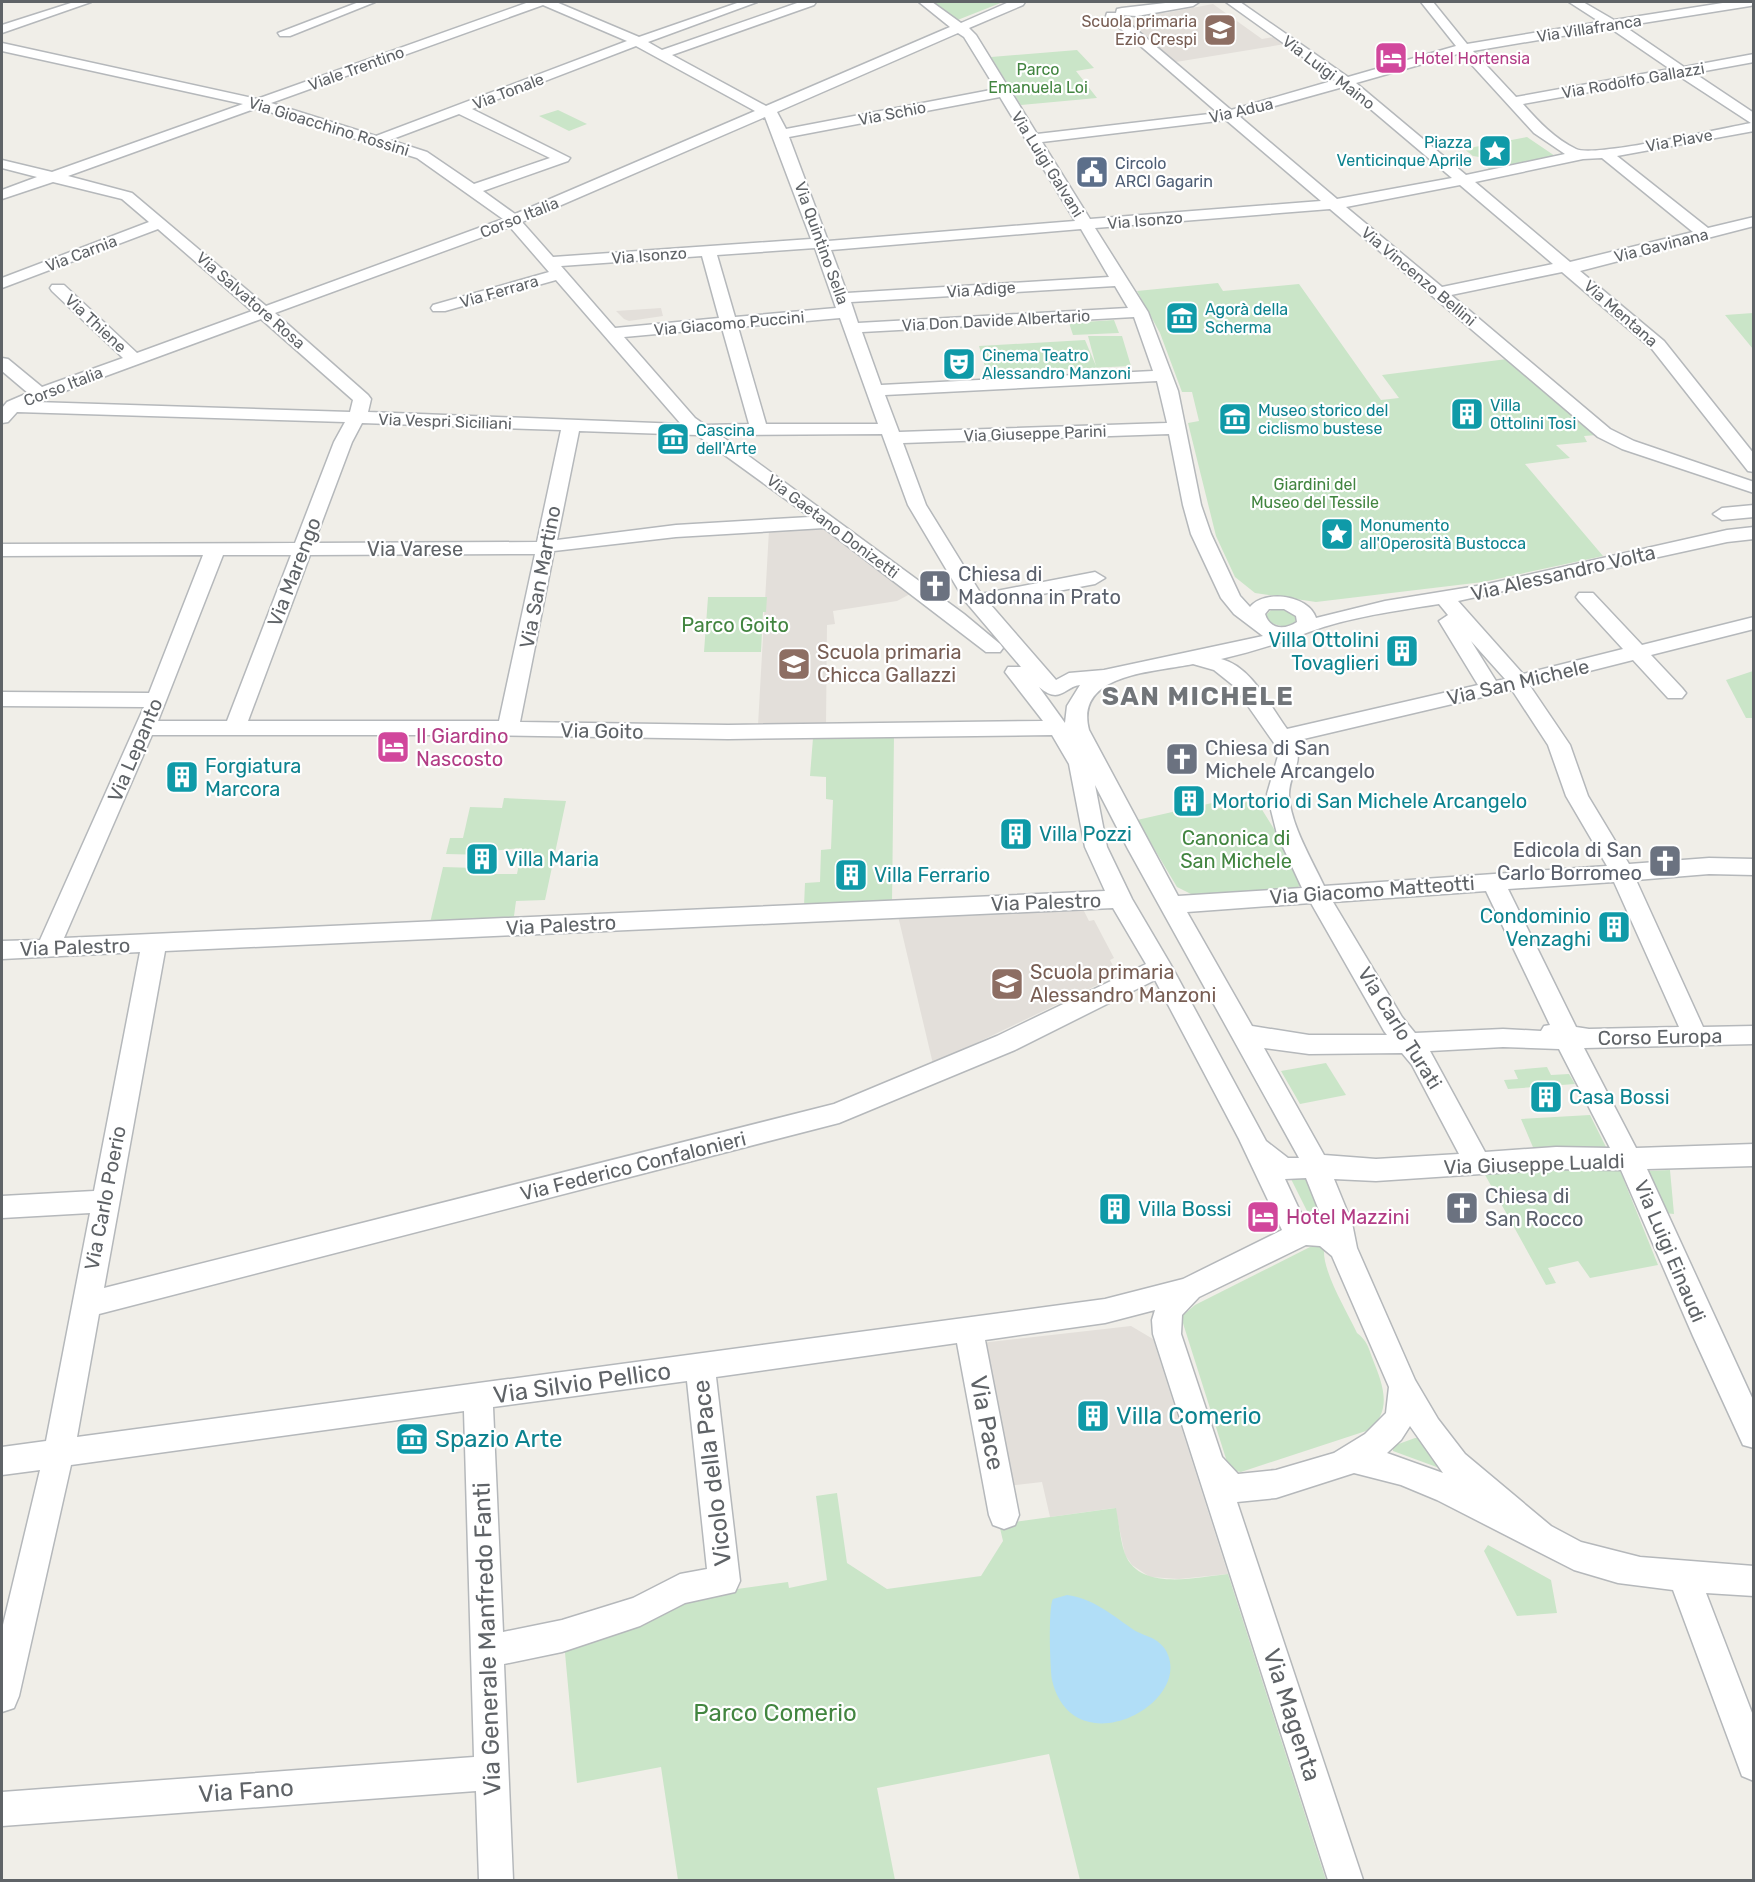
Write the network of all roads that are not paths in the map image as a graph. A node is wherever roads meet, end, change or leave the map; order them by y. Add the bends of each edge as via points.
1 (85, 2) edge
2 (369, 2) edge
3 (540, 2) edge
4 (546, 2) edge
5 (751, 2) edge
6 (810, 2) edge
7 (925, 2) edge
8 (1019, 2) edge
9 (1193, 2) edge
10 (1232, 2) edge
11 (1427, 2) edge
12 (1575, 2) edge
13 (1750, 2) edge
14 (1612, 24) junction
15 (958, 27) junction
16 (2, 29) edge
17 (285, 33) dead end
18 (639, 42) junction
19 (2, 47) edge
20 (1468, 53) junction
21 (662, 54) junction
22 (1754, 58) edge
23 (1682, 71) junction
24 (1347, 82) junction
25 (1004, 92) junction
26 (1513, 102) junction
27 (258, 103) junction
28 (460, 109) junction
29 (766, 111) junction
30 (1230, 116) junction
31 (1754, 120) edge
32 (1754, 127) edge
33 (781, 135) junction
34 (1032, 139) junction
35 (378, 140) junction
36 (1605, 154) junction
37 (1578, 156) junction
38 (93, 162) junction
39 (2, 164) edge
40 (53, 177) junction
41 (1465, 180) junction
42 (116, 186) junction
43 (472, 190) junction
44 (2, 195) edge
45 (1335, 204) junction
46 (512, 221) junction
47 (1754, 221) edge
48 (161, 223) junction
49 (1086, 225) junction
50 (1704, 233) junction
51 (822, 244) junction
52 (708, 251) junction
53 (2, 266) edge
54 (1568, 267) junction
55 (553, 268) junction
56 (18, 276) junction
57 (1120, 281) junction
58 (2, 283) edge
59 (58, 288) dead end
60 (1437, 292) junction
61 (439, 308) dead end
62 (264, 312) junction
63 (1140, 312) junction
64 (848, 313) junction
65 (729, 323) junction
66 (610, 333) junction
67 (134, 359) junction
68 (2, 363) edge
69 (1164, 376) junction
70 (876, 390) junction
71 (40, 394) junction
72 (667, 399) junction
73 (4, 412) edge
74 (355, 417) junction
75 (571, 425) junction
76 (653, 428) junction
77 (1178, 428) junction
78 (699, 430) junction
79 (759, 430) junction
80 (891, 433) junction
81 (1754, 467) edge
82 (1754, 488) edge
83 (1754, 511) edge
84 (827, 522) junction
85 (1747, 534) edge
86 (546, 548) junction
87 (303, 549) junction
88 (8, 550) edge
89 (215, 550) junction
90 (2, 572) edge
91 (1221, 577) junction
92 (1095, 578) dead end
93 (1586, 597) dead end
94 (1439, 599) junction
95 (975, 601) junction
96 (1269, 603) junction
97 (1256, 620) junction
98 (1299, 623) junction
99 (1754, 623) edge
100 (1241, 645) junction
101 (993, 648) junction
102 (1637, 652) junction
103 (1193, 658) junction
104 (1104, 676) junction
105 (1241, 681) junction
106 (1519, 682) junction
107 (1490, 688) junction
108 (1675, 693) dead end
109 (2, 699) edge
110 (157, 700) junction
111 (1052, 703) junction
112 (1077, 705) junction
113 (145, 728) junction
114 (235, 728) junction
115 (508, 729) junction
116 (1282, 737) junction
117 (1096, 847) junction
118 (1139, 849) junction
119 (1754, 867) edge
120 (1621, 873) junction
121 (1493, 882) junction
122 (1317, 895) junction
123 (1120, 899) junction
124 (1171, 905) junction
125 (154, 944) junction
126 (48, 948) junction
127 (2, 950) edge
128 (1160, 967) junction
129 (1245, 1034) junction
130 (1754, 1035) edge
131 (1695, 1036) junction
132 (1567, 1037) junction
133 (1407, 1042) junction
134 (1330, 1045) junction
135 (1266, 1070) junction
136 (1252, 1138) junction
137 (1754, 1155) edge
138 (1629, 1160) junction
139 (1315, 1164) junction
140 (1475, 1165) junction
141 (104, 1201) junction
142 (2, 1207) edge
143 (1299, 1235) junction
144 (1343, 1248) junction
145 (1188, 1289) junction
146 (86, 1305) junction
147 (1105, 1311) junction
148 (969, 1331) junction
149 (1167, 1334) junction
150 (700, 1368) junction
151 (1404, 1387) junction
152 (478, 1397) junction
153 (1754, 1435) edge
154 (59, 1453) junction
155 (1353, 1459) junction
156 (2, 1461) edge
157 (1209, 1463) junction
158 (1262, 1489) junction
159 (1004, 1515) dead end
160 (1540, 1536) junction
161 (1237, 1549) junction
162 (1684, 1576) junction
163 (1754, 1581) edge
164 (488, 1651) junction
165 (2, 1696) edge
166 (1754, 1764) edge
167 (491, 1773) junction
168 (2, 1809) edge
169 (496, 1881) edge
170 (1345, 1881) edge

1 - 16 street
2 - 17 street
3 - 27 street, Viale Trentino
4 - 18 street, Via Quintino Sella
5 - 18 street, Via Tonale
6 - 21 street
7 - 15 street, Via Luigi Galvani
8 - 15 street, Corso Italia
9 - 30 street, Via Vincenzo Bellini via 1137,12 1112,11
10 - 24 street, Via Luigi Maino
11 - 20 street
12 - 14 street
13 - 14 street, Via Villafranca
14 - 20 street, Via Villafranca
14 - 23 street
15 - 25 street, Via Luigi Galvani via 969,35
15 - 29 street, Corso Italia
18 - 21 street, Via Quintino Sella
18 - 28 street, Via Tonale
19 - 27 street, Via Gioacchino Rossini
20 - 24 street, Via Adua via 1444,54
20 - 26 street
21 - 29 street, Via Quintino Sella
22 - 23 street, Via Rodolfo Gallazzi
23 - 26 street, Via Rodolfo Gallazzi
23 - 31 street
24 - 30 street, Via Adua
24 - 41 street, Via Luigi Maino
25 - 33 street, Via Schio
25 - 34 street, Via Luigi Galvani
26 - 37 street via 1539,130
27 - 35 street, Via Gioacchino Rossini
27 - 38 street, Viale Trentino
28 - 35 street, Via Tonale
28 - 43 street via 563,158
29 - 33 street, Via Quintino Sella via 774,116
29 - 46 street, Corso Italia
30 - 34 street, Via Adua
30 - 45 street, Via Vincenzo Bellini
32 - 36 street, Via Piave
33 - 51 street, Via Quintino Sella
34 - 49 street, Via Luigi Galvani
35 - 43 street, Via Gioacchino Rossini via 418,153
36 - 37 street
36 - 50 street
37 - 41 street
38 - 40 street, Viale Trentino
38 - 42 street, Via Salvatore Rosa
39 - 40 street, Via Salvatore Rosa
40 - 42 street, Via Salvatore Rosa via 94,186
40 - 44 street, Viale Trentino
41 - 45 street, Via Isonzo
41 - 54 street, Via Mentana
42 - 48 street, Via Salvatore Rosa
43 - 46 street, Via Gioacchino Rossini
45 - 49 street, Via Isonzo
45 - 60 street, Via Vincenzo Bellini
46 - 55 street, Via Gioacchino Rossini
46 - 62 street, Corso Italia
47 - 50 street, Via Gavinana
48 - 56 street, Via Carnia
48 - 62 street, Via Salvatore Rosa
49 - 51 street, Via Isonzo
49 - 57 street, Via Luigi Galvani
50 - 54 street, Via Gavinana
51 - 52 street, Via Isonzo
51 - 64 street, Via Quintino Sella
52 - 55 street, Via Isonzo
52 - 65 street
53 - 56 street
54 - 60 street, Via Gavinana
54 - 81 street, Via Mentana via 1658,345
55 - 61 street, Via Ferrara
55 - 66 street, Via Gioacchino Rossini
56 - 58 street, Via Carnia
57 - 63 street, Via Luigi Galvani
57 - 64 street, Via Adige
59 - 67 street, Via Thiene
60 - 82 street, Via Vincenzo Bellini via 1611,437
62 - 67 street, Corso Italia
62 - 74 street, Via Salvatore Rosa via 361,397 362,408
63 - 64 street, Via Don Davide Albertario
63 - 69 street, Via Luigi Galvani
64 - 65 street, Via Giacomo Puccini
64 - 70 street, Via Quintino Sella
65 - 66 street, Via Giacomo Puccini
65 - 79 street
66 - 72 street, Via Gioacchino Rossini
67 - 71 street, Corso Italia
68 - 71 street
69 - 70 street
69 - 77 street, Via Luigi Galvani
70 - 80 street, Via Quintino Sella
71 - 73 street, Corso Italia
72 - 76 street via 667,410
72 - 78 street, Via Gioacchino Rossini
73 - 74 street, Via Vespri Siciliani via 60,407
74 - 75 street, Via Vespri Siciliani
74 - 87 street, Via Marengo
75 - 76 street, Via Vespri Siciliani
75 - 86 street, Via San Martino
76 - 78 street, Via Vespri Siciliani
77 - 80 street, Via Giuseppe Parini
77 - 91 street, Via Luigi Galvani via 1195,516
78 - 79 street, Via Vespri Siciliani
78 - 84 street, Via Gaetano Donizetti
79 - 80 street, Via Vespri Siciliani
80 - 95 street, Via Quintino Sella via 917,505
83 - 85 street via 1722,514
84 - 86 street, Via Varese via 675,531
84 - 101 street, Via Gaetano Donizetti
85 - 94 street, Via Alessandro Volta
86 - 87 street, Via Varese
86 - 115 street, Via San Martino
87 - 89 street, Via Varese
87 - 114 street, Via Marengo
88 - 89 street, Via Varese
88 - 90 street
89 - 110 street, Via Lepanto
91 - 96 street via 1243,593
91 - 97 street, Via Luigi Galvani via 1231,598
92 - 95 street
93 - 102 street
94 - 98 street, Via Alessandro Volta
94 - 106 street
94 - 107 street
95 - 101 street via 978,622
95 - 111 street via 1041,678
96 - 97 street via 1257,609
96 - 98 street, Via Alessandro Volta via 1284,603
97 - 98 street, Via Alessandro Volta via 1268,630
97 - 100 street
98 - 100 street, Via Alessandro Volta
99 - 102 street, Via San Michele
100 - 103 street, Via Alessandro Volta
100 - 105 street
101 - 111 street via 1035,694
102 - 106 street, Via San Michele
102 - 108 street
103 - 104 street, Via Alessandro Volta
103 - 105 street via 1221,665
104 - 111 street, Via Alessandro Volta via 1069,680
104 - 112 street via 1087,688
105 - 116 street
106 - 107 street, Via San Michele
106 - 120 street via 1559,745 1577,796
107 - 116 street, Via San Michele
109 - 110 street
110 - 113 street, Via Lepanto
111 - 112 street, Via Goito via 1063,713
111 - 115 street, Via Goito via 750,732
111 - 117 street via 1083,770
112 - 118 street via 1078,730
113 - 114 street, Via Goito
113 - 126 street, Via Lepanto
114 - 115 street, Via Goito
116 - 122 street, Via Carlo Turati via 1289,756 1278,791 1280,811
117 - 118 street via 1102,837 1110,835
117 - 123 street
118 - 124 street
119 - 120 street, Via Giacomo Matteotti via 1666,867
120 - 121 street, Via Giacomo Matteotti
120 - 131 street
121 - 122 street, Via Giacomo Matteotti
121 - 132 street, Via Luigi Einaudi
122 - 124 street, Via Giacomo Matteotti
122 - 133 street, Via Carlo Turati
123 - 125 street, Via Palestro
123 - 128 street
124 - 129 street
125 - 126 street, Via Palestro
125 - 141 street, Via Carlo Poerio
126 - 127 street, Via Palestro
128 - 136 street
128 - 146 street, Via Federico Confalonieri via 1006,1043 839,1113
129 - 134 street, Corso Europa via 1272,1041
129 - 135 street
130 - 131 street, Corso Europa
131 - 132 street, Corso Europa
132 - 133 street, Corso Europa via 1551,1043 1506,1038
132 - 138 street, Via Luigi Einaudi
133 - 134 street, Corso Europa
133 - 140 street, Via Carlo Turati via 1426,1068 1470,1148
134 - 135 street, Corso Europa via 1280,1055 1270,1060
135 - 139 street
136 - 139 street, Via Giuseppe Lualdi via 1277,1167 1296,1170
136 - 143 street
137 - 138 street, Via Giuseppe Lualdi
138 - 140 street, Via Giuseppe Lualdi via 1556,1158
138 - 153 street, Via Luigi Einaudi
139 - 140 street, Via Giuseppe Lualdi via 1360,1170
139 - 144 street via 1338,1222
141 - 142 street
141 - 146 street, Via Carlo Poerio
143 - 144 street via 1320,1233
143 - 145 street, Via Silvio Pellico
144 - 151 street
145 - 147 street, Via Silvio Pellico
145 - 149 street, Via Magenta via 1169,1308
146 - 154 street, Via Carlo Poerio
147 - 148 street, Via Silvio Pellico
147 - 149 street, Via Silvio Pellico via 1141,1317
148 - 150 street, Via Silvio Pellico
148 - 159 street, Via Pace
149 - 157 street, Via Magenta
150 - 152 street, Via Silvio Pellico
150 - 164 street, Vicolo della Pace via 724,1581 680,1589 640,1611 562,1636
151 - 155 street via 1396,1425
151 - 160 street via 1427,1428 1454,1464
152 - 154 street, Via Silvio Pellico
152 - 164 street, Via Generale Manfredo Fanti
154 - 156 street, Via Silvio Pellico
154 - 165 street, Via Carlo Poerio
155 - 158 street
155 - 160 street via 1428,1482
157 - 158 street via 1220,1479 1234,1488
157 - 161 street, Via Magenta
158 - 161 street, Via Magenta via 1242,1504 1236,1514
160 - 162 street via 1594,1562 1630,1571
161 - 170 street, Via Magenta
162 - 163 street
162 - 166 street
164 - 167 street, Via Generale Manfredo Fanti
167 - 168 street, Via Fano
167 - 169 street, Via Generale Manfredo Fanti

